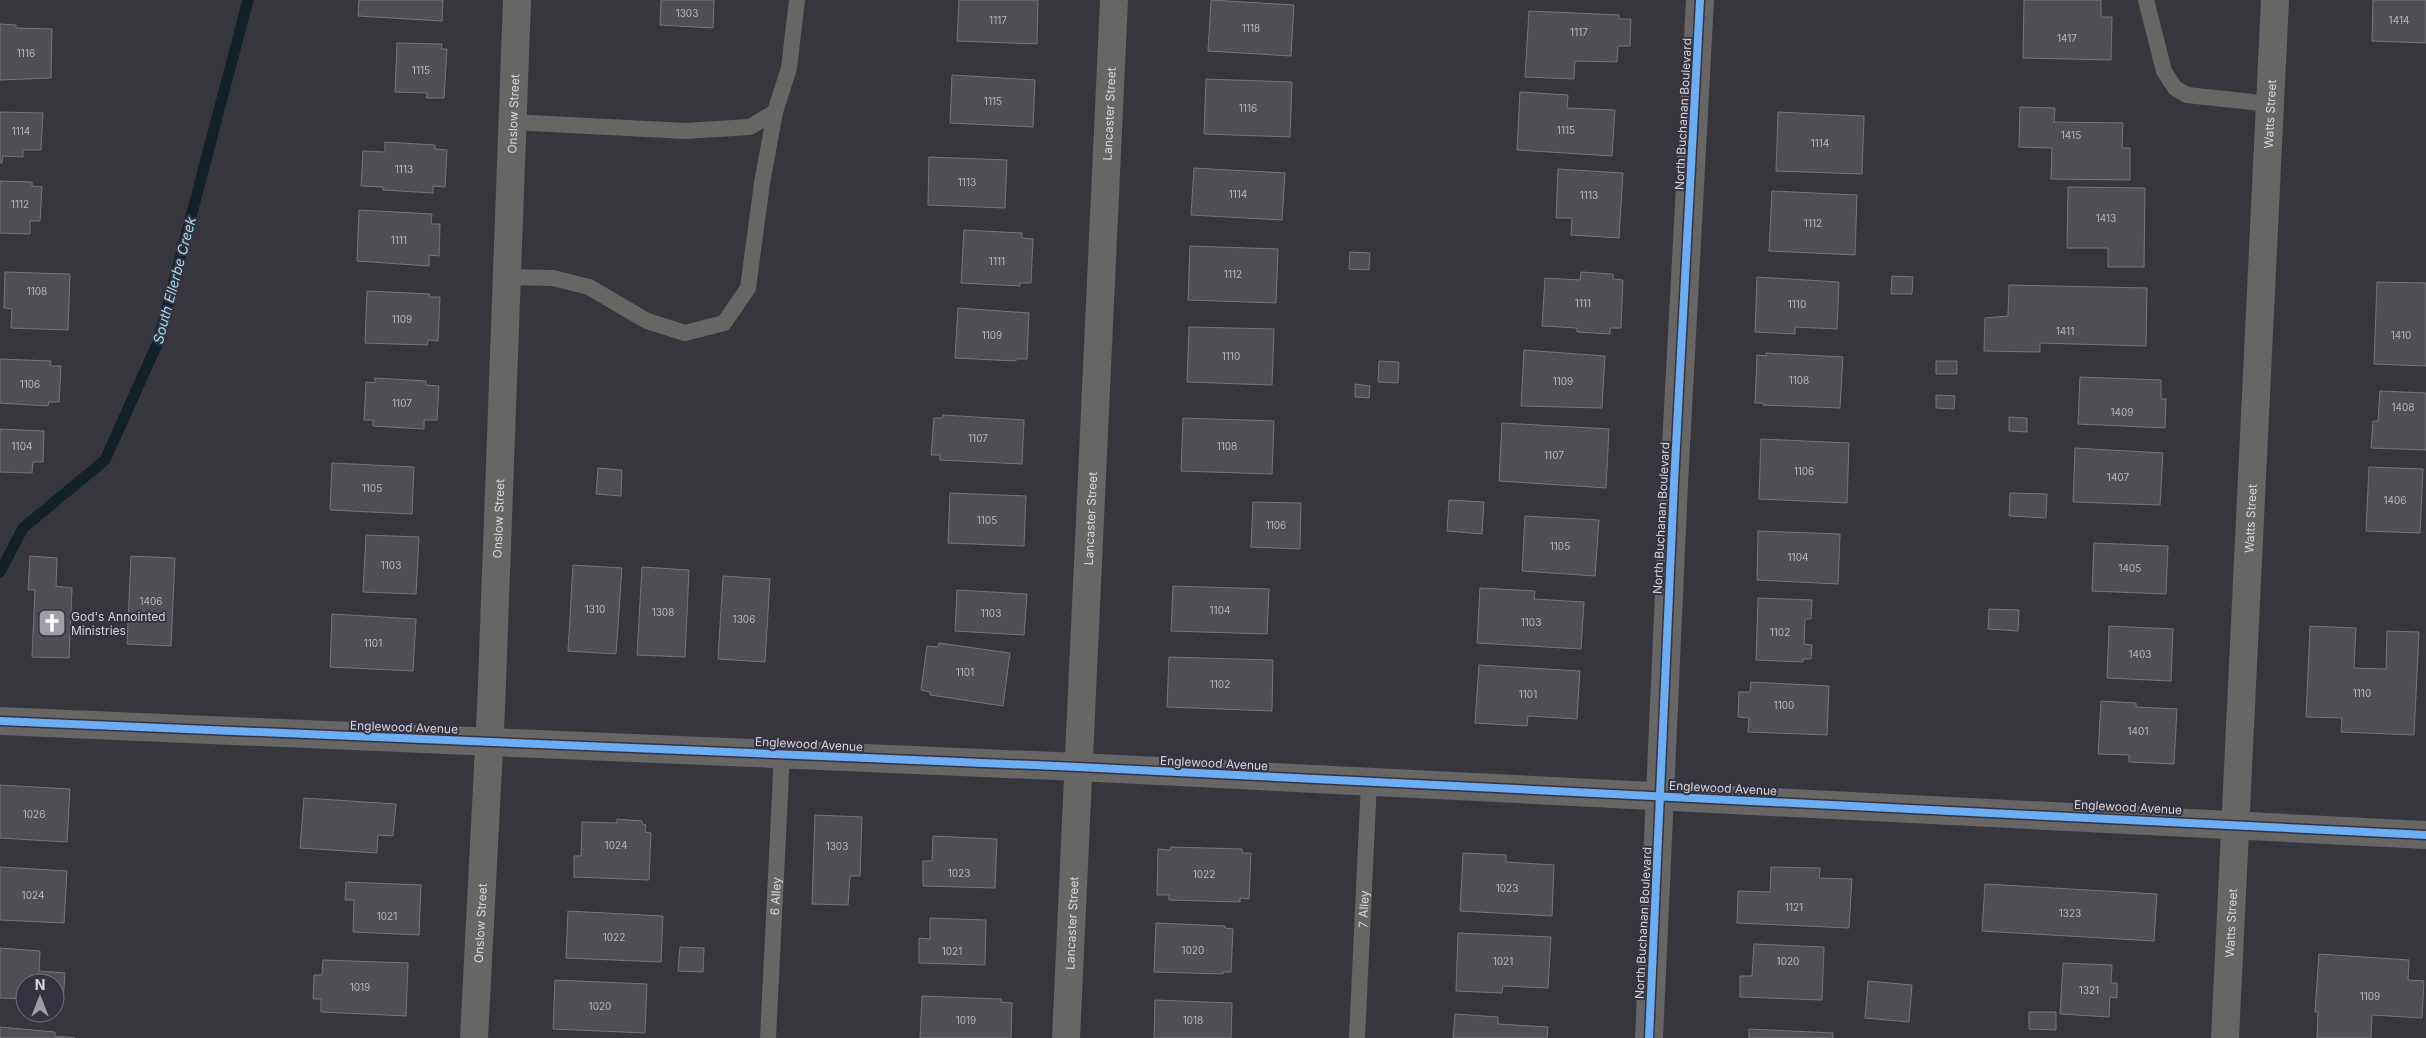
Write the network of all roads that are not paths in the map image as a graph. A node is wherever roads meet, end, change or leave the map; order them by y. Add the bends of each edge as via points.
1 (517, 0) edge
2 (797, 0) edge
3 (1114, 0) edge
4 (1700, 0) edge
5 (2146, 0) edge
6 (2275, 0) edge
7 (2271, 104) junction
8 (775, 112) junction
9 (512, 122) junction
10 (506, 278) junction
11 (0, 721) edge
12 (490, 742) junction
13 (782, 754) junction
14 (1078, 768) junction
15 (1369, 782) junction
16 (1660, 796) junction
17 (2235, 824) junction
18 (2426, 835) edge
19 (474, 1038) edge
20 (768, 1038) edge
21 (1066, 1038) edge
22 (1357, 1038) edge
23 (1648, 1038) edge
24 (2225, 1038) edge

1 - 9 street, Onslow Street
2 - 8 lane via 790,68
3 - 14 street, Lancaster Street
4 - 16 street, North Buchanan Boulevard
5 - 7 lane via 2164,71 2175,88 2187,95
6 - 7 street, Watts Street
7 - 17 street, Watts Street
8 - 9 lane via 750,128 685,131
8 - 10 lane via 748,288 724,324 685,333 647,321 589,287 553,278
9 - 10 street, Onslow Street
10 - 12 street, Onslow Street
11 - 12 street, Englewood Avenue
12 - 13 street, Englewood Avenue
12 - 19 street, Onslow Street
13 - 14 street, Englewood Avenue
13 - 20 lane, 6 Alley
14 - 15 street, Englewood Avenue
14 - 21 street, Lancaster Street
15 - 16 street, Englewood Avenue
15 - 22 lane, 7 Alley
16 - 17 street, Englewood Avenue
16 - 23 street, North Buchanan Boulevard
17 - 18 street, Englewood Avenue
17 - 24 street, Watts Street

